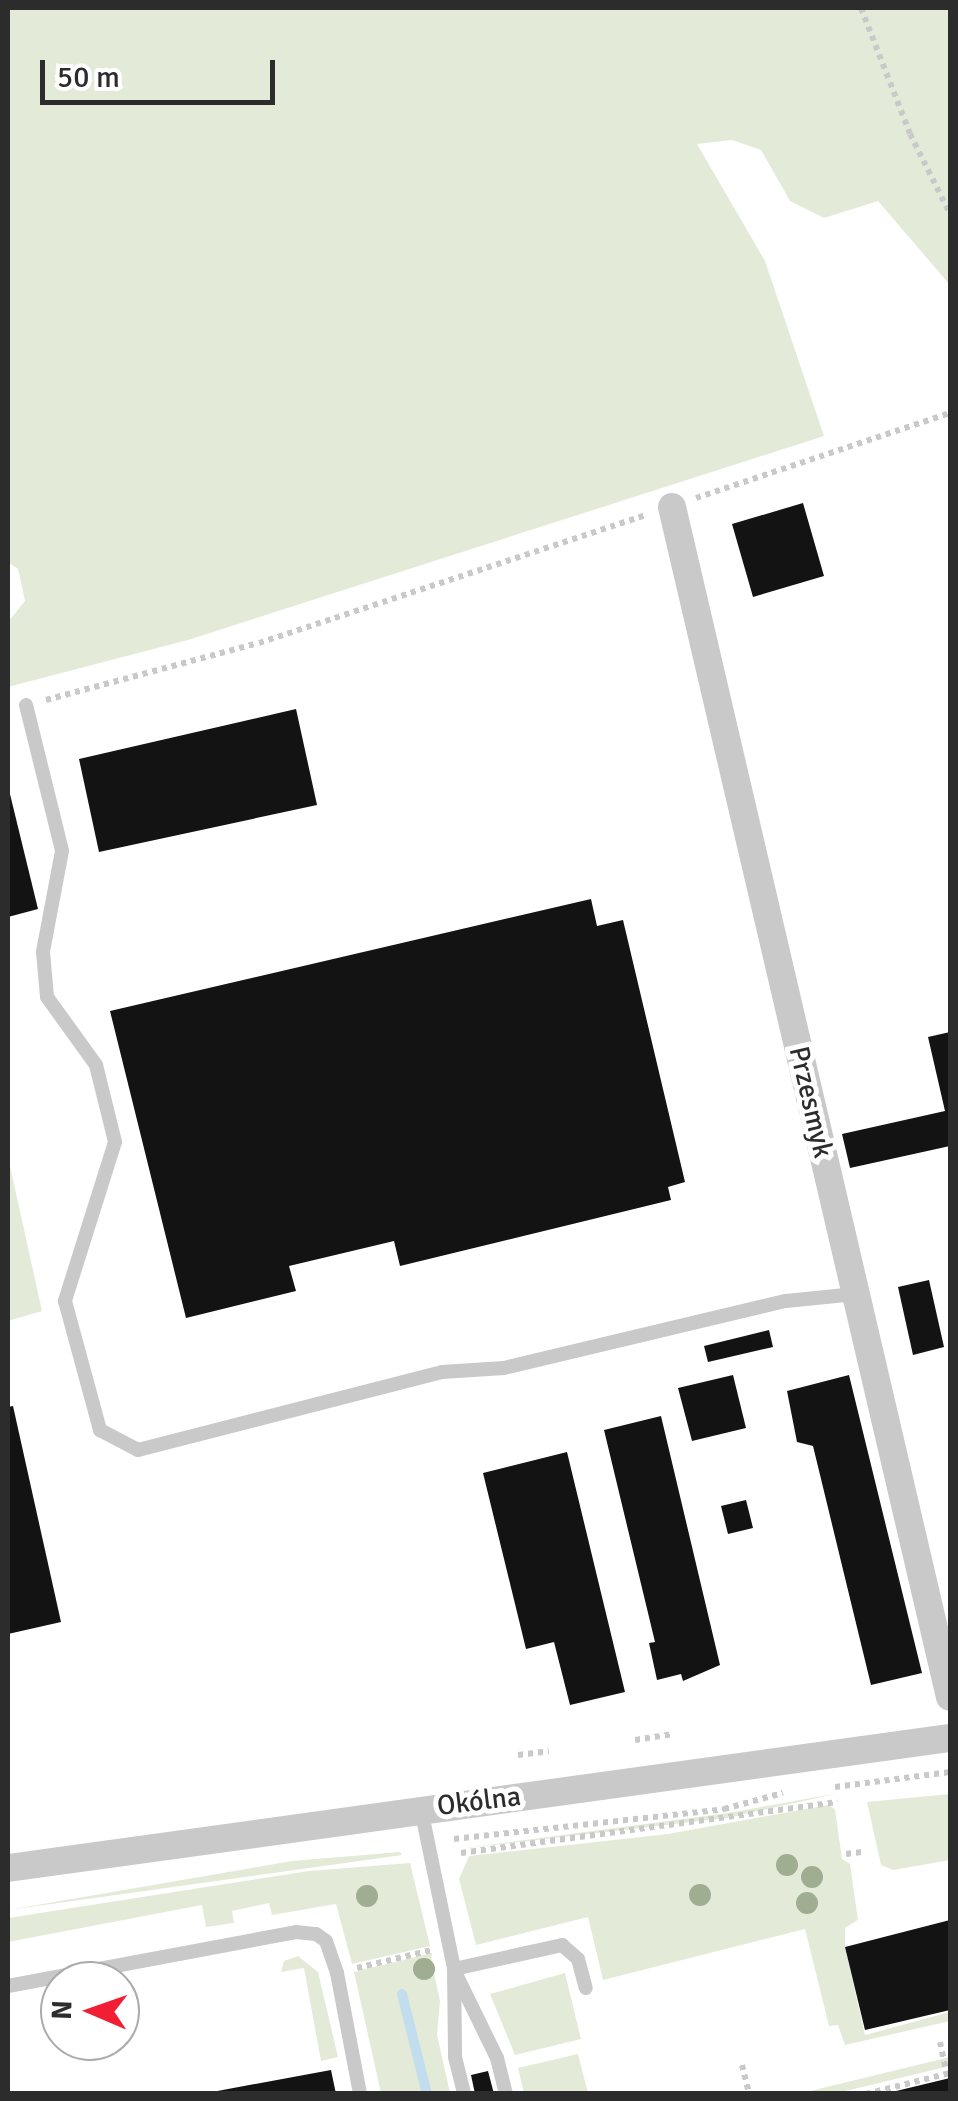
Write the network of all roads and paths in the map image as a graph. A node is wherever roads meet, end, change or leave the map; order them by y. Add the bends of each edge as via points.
1 (862, 8) edge
2 (950, 214) edge
3 (950, 413) edge
4 (672, 506) junction
5 (26, 705) joint
6 (856, 1294) junction
7 (950, 1697) edge
8 (672, 1734) dead end
9 (950, 1738) edge
10 (635, 1740) dead end
11 (549, 1751) dead end
12 (518, 1755) dead end
13 (950, 1772) edge
14 (821, 1788) dead end
15 (795, 1790) dead end
16 (838, 1802) dead end
17 (420, 1808) junction
18 (467, 1838) dead end
19 (862, 1852) dead end
20 (461, 1853) dead end
21 (846, 1854) dead end
22 (8, 1868) edge
23 (430, 1950) dead end
24 (454, 1969) junction
25 (337, 1973) junction
26 (8, 1986) edge
27 (586, 1988) dead end
28 (940, 2042) dead end
29 (742, 2065) dead end
30 (949, 2074) edge
31 (360, 2094) edge
32 (464, 2094) edge
33 (506, 2094) edge
34 (749, 2094) edge
35 (866, 2094) edge

1 - 2 path via 910,134
3 - 4 path
4 - 5 path via 258,643
4 - 6 street, Przesmyk
5 - 6 lane via 62,851 43,952 48,997 96,1065 115,1142 64,1301 100,1430 138,1450 442,1372 504,1368 786,1300
6 - 7 street, Przesmyk
8 - 10 path
9 - 17 street, Okólna
11 - 12 path
13 - 14 path
15 - 18 path via 724,1809
16 - 20 path
17 - 22 street, Okólna
17 - 24 lane
19 - 21 path
23 - 25 path
24 - 27 lane via 562,1944 578,1959
24 - 32 lane via 455,2057
24 - 33 lane via 497,2058
25 - 26 lane via 326,1941 296,1932
25 - 31 lane
28 - 30 path
29 - 34 path
30 - 35 path

